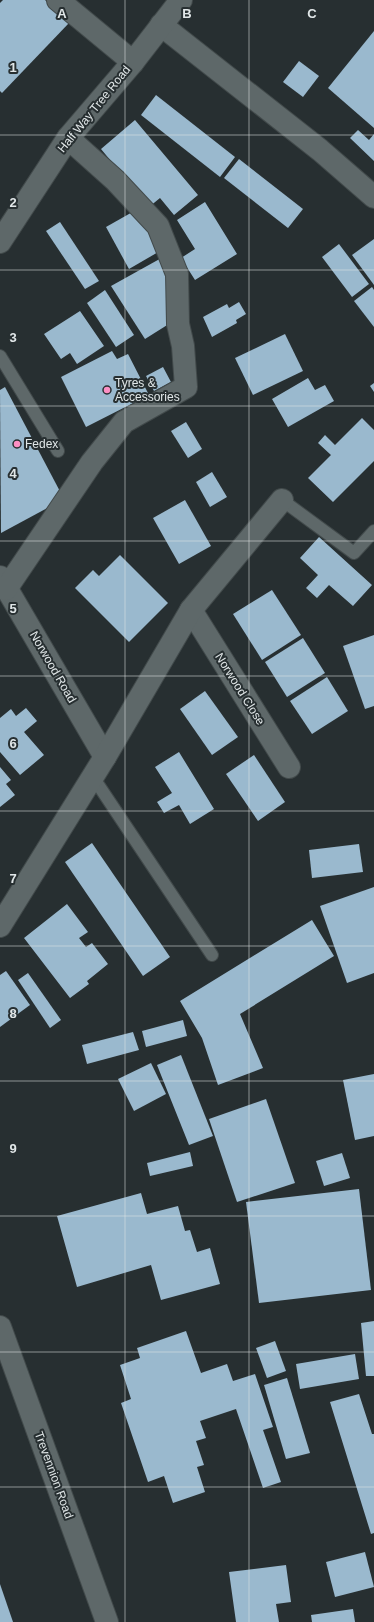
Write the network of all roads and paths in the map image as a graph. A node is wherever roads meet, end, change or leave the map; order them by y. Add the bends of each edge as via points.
1 (58, 0) edge
2 (179, 1) edge
3 (161, 25) junction
4 (133, 62) junction
5 (68, 138) junction
6 (374, 197) edge
7 (0, 242) edge
8 (0, 356) edge
9 (58, 450) dead end
10 (282, 500) joint
11 (374, 531) edge
12 (3, 583) edge
13 (191, 610) junction
14 (106, 757) junction
15 (289, 767) dead end
16 (93, 777) junction
17 (0, 926) edge
18 (212, 955) dead end
19 (0, 1327) edge
20 (107, 1622) edge

1 - 4 street
2 - 3 street, Half Way Tree Road
3 - 4 street, Half Way Tree Road
3 - 6 street via 320,150
4 - 5 street, Half Way Tree Road
5 - 7 street, Half Way Tree Road
5 - 12 street via 115,180 158,226 177,274 178,324 186,387 124,422
8 - 9 lane
10 - 11 lane via 354,553
10 - 13 street
12 - 14 street, Norwood Road
13 - 14 street
13 - 15 street, Norwood Close
14 - 16 street
16 - 17 street
16 - 18 lane
19 - 20 street, Trevennion Road

